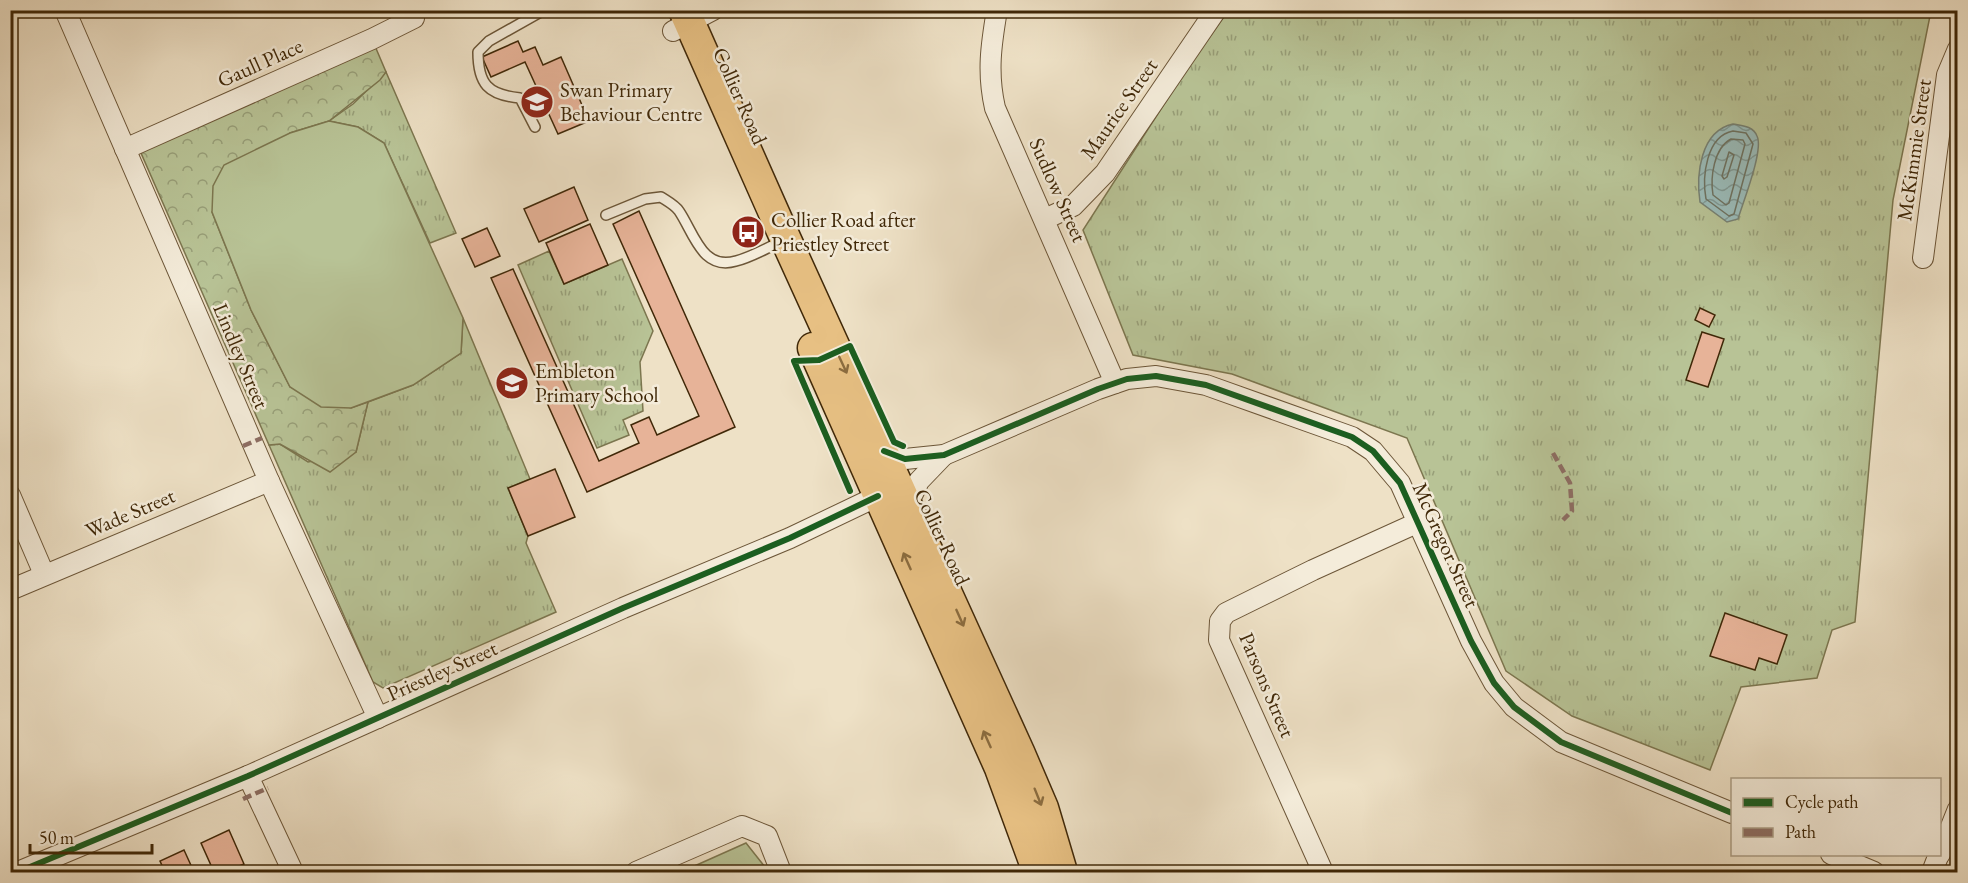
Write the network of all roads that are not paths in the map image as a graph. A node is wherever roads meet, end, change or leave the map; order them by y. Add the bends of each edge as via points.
1 (65, 10) edge
2 (544, 10) edge
3 (998, 10) edge
4 (1216, 10) edge
5 (685, 17) edge
6 (414, 18) dead end
7 (1958, 49) edge
8 (535, 127) dead end
9 (125, 149) junction
10 (606, 215) dead end
11 (1045, 219) junction
12 (777, 243) junction
13 (1923, 258) dead end
14 (1115, 383) junction
15 (884, 451) junction
16 (944, 455) junction
17 (269, 481) junction
18 (10, 495) edge
19 (878, 496) junction
20 (908, 504) junction
21 (1419, 522) junction
22 (44, 574) junction
23 (10, 590) edge
24 (378, 718) junction
25 (248, 776) junction
26 (1958, 808) edge
27 (1731, 813) edge
28 (1941, 849) edge
29 (1833, 856) edge
30 (1938, 856) edge
31 (18, 873) edge
32 (293, 873) edge
33 (636, 873) edge
34 (781, 873) edge
35 (1038, 873) edge
36 (1062, 873) edge
37 (1323, 873) edge
38 (1874, 873) edge
39 (1932, 873) edge

1 - 9 street, Lindley Street
2 - 8 lane via 489,41 478,52 478,73 485,85 502,96 520,98
3 - 11 street, Sudlow Street via 990,53 995,108
4 - 11 street, Maurice Street via 1105,172 1073,206
5 - 12 main road, Collier Road
6 - 9 street, Gaull Place
7 - 13 street, McKimmie Street via 1947,75
9 - 17 street, Lindley Street
10 - 12 lane via 645,199 661,197 678,209 710,259 721,264
11 - 14 street, Sudlow Street
12 -> 15 main road, Collier Road
12 - 19 main road, Collier Road
14 - 16 street, McGregor Street
14 - 21 street, McGregor Street via 1156,376 1179,378 1352,438 1388,466
15 - 16 street, McGregor Street via 909,459
15 - 20 main road, Collier Road
16 - 20 street, McGregor Street via 919,481
17 - 22 street, Wade Street
17 - 24 street, Lindley Street
18 - 22 street
19 - 24 street, Priestley Street
35 -> 19 main road, Collier Road via 1000,768
20 -> 36 main road, Collier Road via 1019,752
21 - 27 street, McGregor Street via 1471,641 1494,683 1514,707 1561,742
21 - 37 street, Parsons Street via 1226,613 1220,621 1219,640
22 - 23 street, Wade Street
24 - 25 street, Priestley Street
25 - 31 street, Priestley Street
25 - 32 street
26 - 28 street
29 - 38 street
30 - 39 street
33 - 34 street via 742,826 767,836

